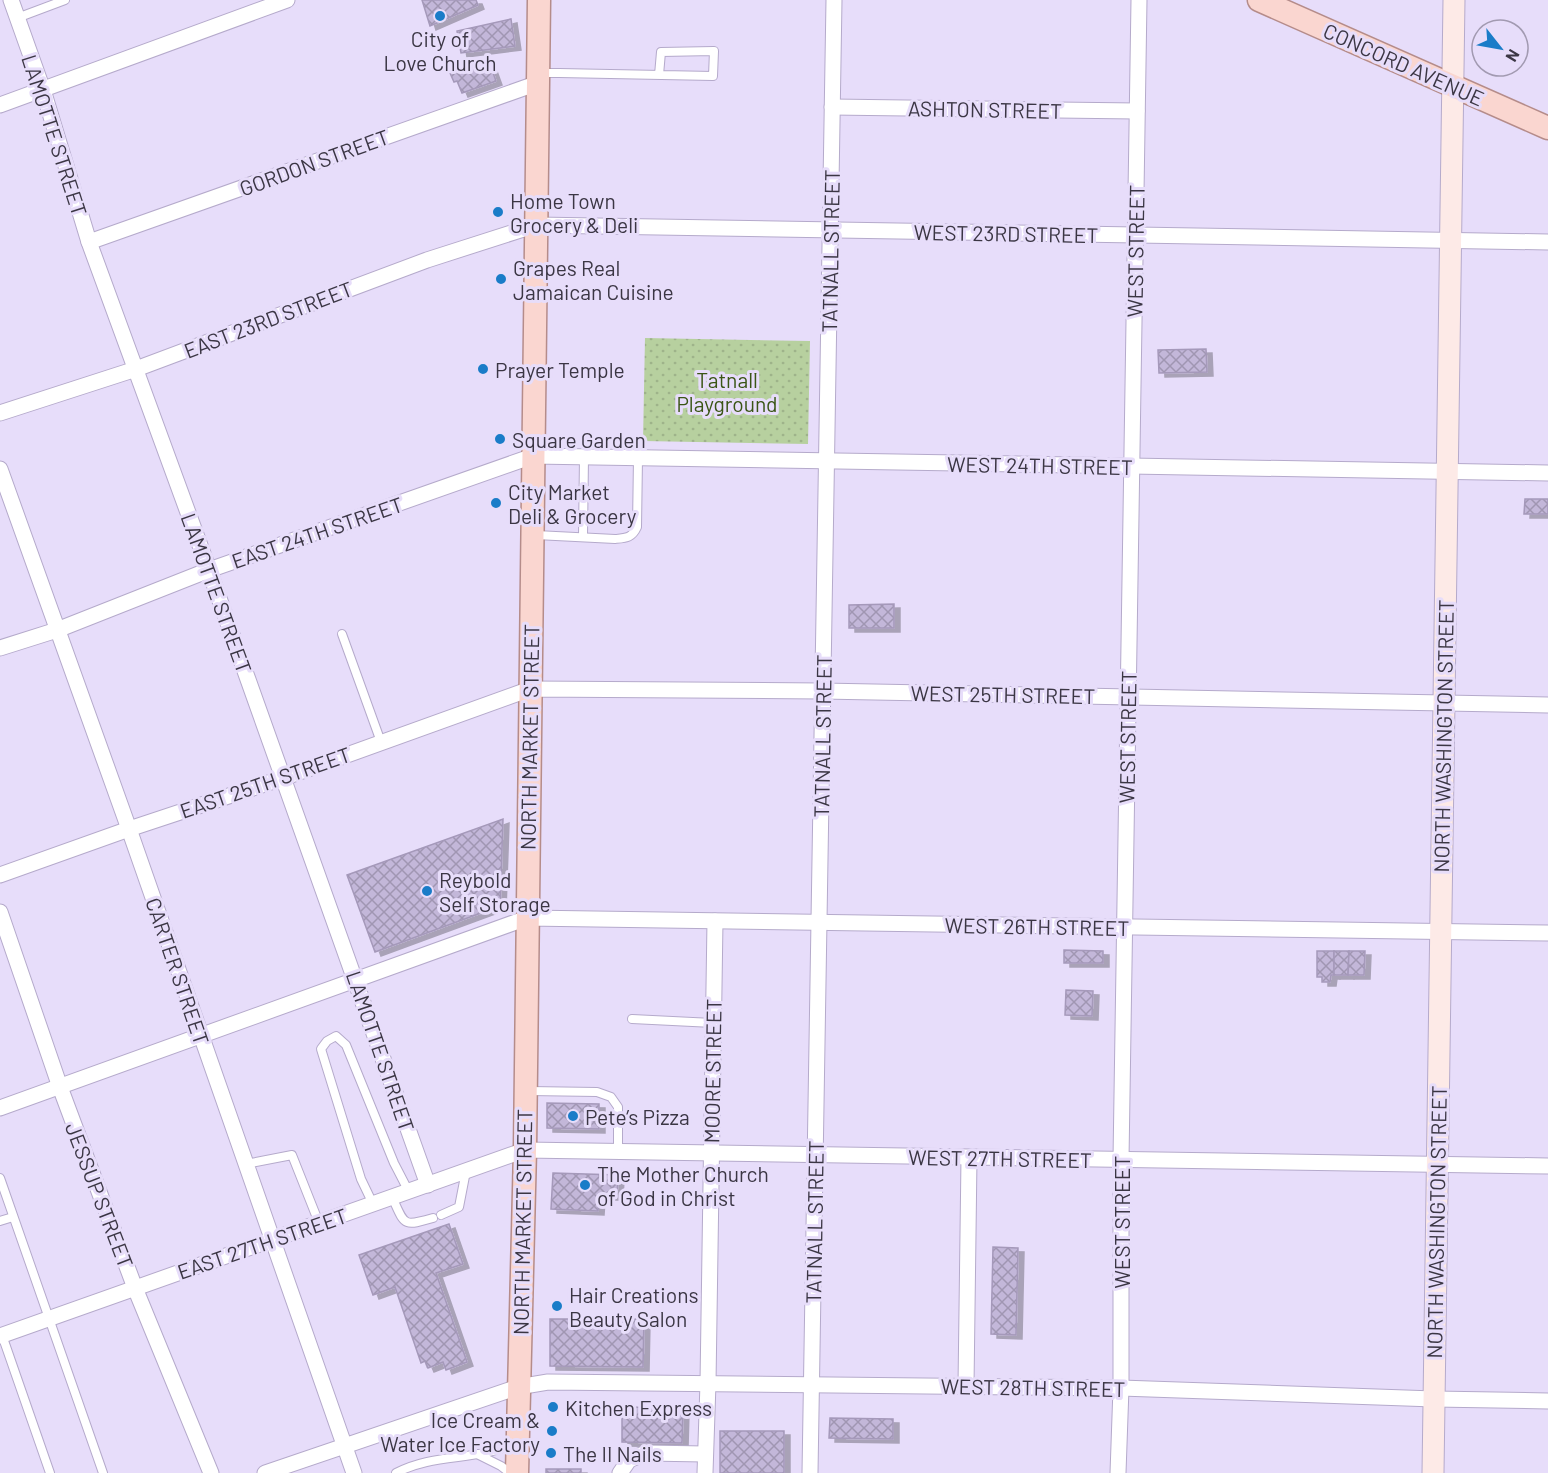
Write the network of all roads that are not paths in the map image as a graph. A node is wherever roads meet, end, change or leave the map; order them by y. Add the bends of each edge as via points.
1 (10, 0) edge
2 (65, 0) edge
3 (287, 0) edge
4 (540, 0) edge
5 (834, 0) edge
6 (1139, 0) edge
7 (1259, 0) edge
8 (1454, 0) edge
9 (17, 18) junction
10 (659, 75) junction
11 (538, 78) junction
12 (1453, 85) junction
13 (43, 90) junction
14 (0, 105) edge
15 (832, 107) junction
16 (1137, 111) junction
17 (1548, 128) edge
18 (536, 225) junction
19 (830, 230) junction
20 (1135, 235) junction
21 (1451, 240) junction
22 (89, 242) junction
23 (1548, 242) edge
24 (136, 369) junction
25 (0, 413) edge
26 (533, 456) junction
27 (584, 457) junction
28 (638, 458) junction
29 (826, 461) junction
30 (1132, 466) junction
31 (0, 469) edge
32 (1447, 471) junction
33 (1548, 473) edge
34 (532, 535) junction
35 (583, 537) junction
36 (209, 570) junction
37 (57, 630) junction
38 (342, 634) dead end
39 (0, 648) edge
40 (530, 689) junction
41 (822, 691) junction
42 (1128, 697) junction
43 (1444, 703) junction
44 (1548, 705) edge
45 (381, 742) junction
46 (283, 778) junction
47 (129, 829) junction
48 (0, 875) edge
49 (0, 912) edge
50 (527, 918) junction
51 (715, 921) junction
52 (818, 922) junction
53 (1124, 927) junction
54 (1440, 932) junction
55 (1548, 933) edge
56 (357, 980) junction
57 (632, 1018) dead end
58 (713, 1023) junction
59 (201, 1036) junction
60 (60, 1087) junction
61 (525, 1091) junction
62 (0, 1108) edge
63 (525, 1150) junction
64 (618, 1152) junction
65 (710, 1153) junction
66 (814, 1155) junction
67 (969, 1158) junction
68 (1121, 1160) junction
69 (246, 1164) junction
70 (1437, 1164) junction
71 (1548, 1166) edge
72 (466, 1171) junction
73 (0, 1178) edge
74 (428, 1185) junction
75 (409, 1192) junction
76 (392, 1197) junction
77 (373, 1204) junction
78 (13, 1217) junction
79 (0, 1221) edge
80 (319, 1223) junction
81 (272, 1239) junction
82 (135, 1288) junction
83 (50, 1318) junction
84 (1, 1336) edge
85 (708, 1383) junction
86 (812, 1384) junction
87 (966, 1386) junction
88 (518, 1387) junction
89 (1120, 1388) junction
90 (1434, 1399) junction
91 (1548, 1401) edge
92 (518, 1442) junction
93 (344, 1445) junction
94 (477, 1454) junction
95 (705, 1454) junction
96 (50, 1473) edge
97 (104, 1473) edge
98 (211, 1473) edge
99 (265, 1473) edge
100 (354, 1473) edge
101 (396, 1473) edge
102 (510, 1473) edge
103 (517, 1473) edge
104 (620, 1473) edge
105 (705, 1473) edge
106 (810, 1473) edge
107 (1118, 1473) edge
108 (1433, 1473) edge

1 - 9 street, LAMOTTE STREET
2 - 9 lane
3 - 13 street
4 - 11 main road, NORTH MARKET STREET
5 - 15 street, TATNALL STREET
6 - 16 street, WEST STREET
7 - 12 main road, CONCORD AVENUE
8 - 12 main road, NORTH WASHINGTON STREET
9 - 13 street, LAMOTTE STREET
10 - 10 lane via 713,76 714,51 661,52
10 - 11 lane
11 - 18 main road, NORTH MARKET STREET
11 - 22 street, GORDON STREET
12 - 17 main road, CONCORD AVENUE
12 - 21 main road, NORTH WASHINGTON STREET
13 - 14 street
13 - 22 street, LAMOTTE STREET
15 - 16 street, ASHTON STREET
15 - 19 street, TATNALL STREET
16 - 20 street, WEST STREET
18 - 19 street, WEST 23RD STREET
18 - 24 street, EAST 23RD STREET via 427,260
18 - 26 main road, NORTH MARKET STREET
19 - 20 street, WEST 23RD STREET
19 - 29 street, TATNALL STREET
20 - 21 street, WEST 23RD STREET
20 - 30 street, WEST STREET
21 - 23 street, WEST 23RD STREET
21 - 32 main road, NORTH WASHINGTON STREET
22 - 24 street, LAMOTTE STREET
24 - 25 street, EAST 23RD STREET
24 - 36 street, LAMOTTE STREET
26 - 27 street, WEST 24TH STREET
26 - 34 main road, NORTH MARKET STREET
26 - 36 street, EAST 24TH STREET
27 - 28 street, WEST 24TH STREET
27 - 35 lane
28 - 29 street, WEST 24TH STREET
28 - 35 lane via 634,533 627,538
29 - 30 street, WEST 24TH STREET
29 - 41 street, TATNALL STREET
30 - 32 street, WEST 24TH STREET
30 - 42 street, WEST STREET
31 - 37 street, CARTER STREET
32 - 33 street, WEST 24TH STREET
32 - 43 main road, NORTH WASHINGTON STREET
34 - 35 lane
34 - 40 main road, NORTH MARKET STREET
36 - 37 street, EAST 24TH STREET
36 - 46 street, LAMOTTE STREET
37 - 39 street, EAST 24TH STREET
37 - 47 street, CARTER STREET
38 - 45 lane
40 - 41 street, WEST 25TH STREET
40 - 45 street, EAST 25TH STREET
40 - 50 main road, NORTH MARKET STREET
41 - 42 street, WEST 25TH STREET
41 - 52 street, TATNALL STREET
42 - 43 street, WEST 25TH STREET
42 - 53 street, WEST STREET
43 - 44 street, WEST 25TH STREET
43 - 54 main road, NORTH WASHINGTON STREET
45 - 46 street, EAST 25TH STREET
46 - 47 street, EAST 25TH STREET
46 - 56 street, LAMOTTE STREET
47 - 48 street, EAST 25TH STREET
47 - 59 street, CARTER STREET
49 - 60 street, JESSUP STREET
50 - 51 street, WEST 26TH STREET
50 - 56 street
50 - 61 main road, NORTH MARKET STREET
51 - 52 street, WEST 26TH STREET
51 - 58 street, MOORE STREET
52 - 53 street, WEST 26TH STREET
52 - 66 street, TATNALL STREET
53 - 54 street, WEST 26TH STREET
53 - 68 street, WEST STREET
54 - 55 street, WEST 26TH STREET
54 - 70 main road, NORTH WASHINGTON STREET
56 - 59 street
56 - 74 street, LAMOTTE STREET
57 - 58 lane
58 - 65 street, MOORE STREET
59 - 60 street
59 - 69 street, CARTER STREET
60 - 62 street
60 - 82 street, JESSUP STREET
61 - 63 main road, NORTH MARKET STREET
61 - 64 lane via 597,1092 611,1096 618,1107
63 - 64 street, WEST 27TH STREET
63 - 72 street, EAST 27TH STREET
63 - 88 main road, NORTH MARKET STREET
64 - 65 street, WEST 27TH STREET
65 - 66 street, WEST 27TH STREET
65 - 85 street, MOORE STREET
66 - 67 street, WEST 27TH STREET
66 - 86 street, TATNALL STREET
67 - 68 street, WEST 27TH STREET
67 - 87 street
68 - 70 street, WEST 27TH STREET
68 - 89 street, WEST STREET
69 - 80 lane via 292,1155
69 - 81 street, CARTER STREET
70 - 71 street, WEST 27TH STREET
70 - 90 main road, NORTH WASHINGTON STREET
72 - 74 street, EAST 27TH STREET
72 - 76 lane via 459,1208 437,1217 407,1224
73 - 78 lane
74 - 75 street, EAST 27TH STREET
75 - 76 street, EAST 27TH STREET
75 - 77 lane via 346,1045 336,1036 321,1049 361,1179
76 - 77 street, EAST 27TH STREET
77 - 80 street, EAST 27TH STREET
78 - 79 lane
78 - 83 lane
80 - 81 street, EAST 27TH STREET
81 - 82 street, EAST 27TH STREET
81 - 93 street, CARTER STREET
82 - 83 street, EAST 27TH STREET
82 - 98 street, JESSUP STREET
83 - 84 street, EAST 27TH STREET
83 - 97 lane
84 - 96 lane
85 - 86 street, WEST 28TH STREET
85 - 88 street, WEST 28TH STREET via 548,1382
85 - 95 street, MOORE STREET
86 - 87 street, WEST 28TH STREET
86 - 106 street, TATNALL STREET
87 - 89 street, WEST 28TH STREET
88 - 92 main road, NORTH MARKET STREET
88 - 93 street, WEST 28TH STREET
89 - 90 street, WEST 28TH STREET
89 - 107 street, WEST STREET
90 - 91 street, WEST 28TH STREET
90 - 108 main road, NORTH WASHINGTON STREET
92 - 94 lane
92 - 103 main road, NORTH MARKET STREET
93 - 99 street, WEST 28TH STREET
93 - 100 street, CARTER STREET
94 - 101 lane via 418,1462
94 - 102 lane
95 - 104 street via 646,1453 629,1460
95 - 105 street, MOORE STREET

